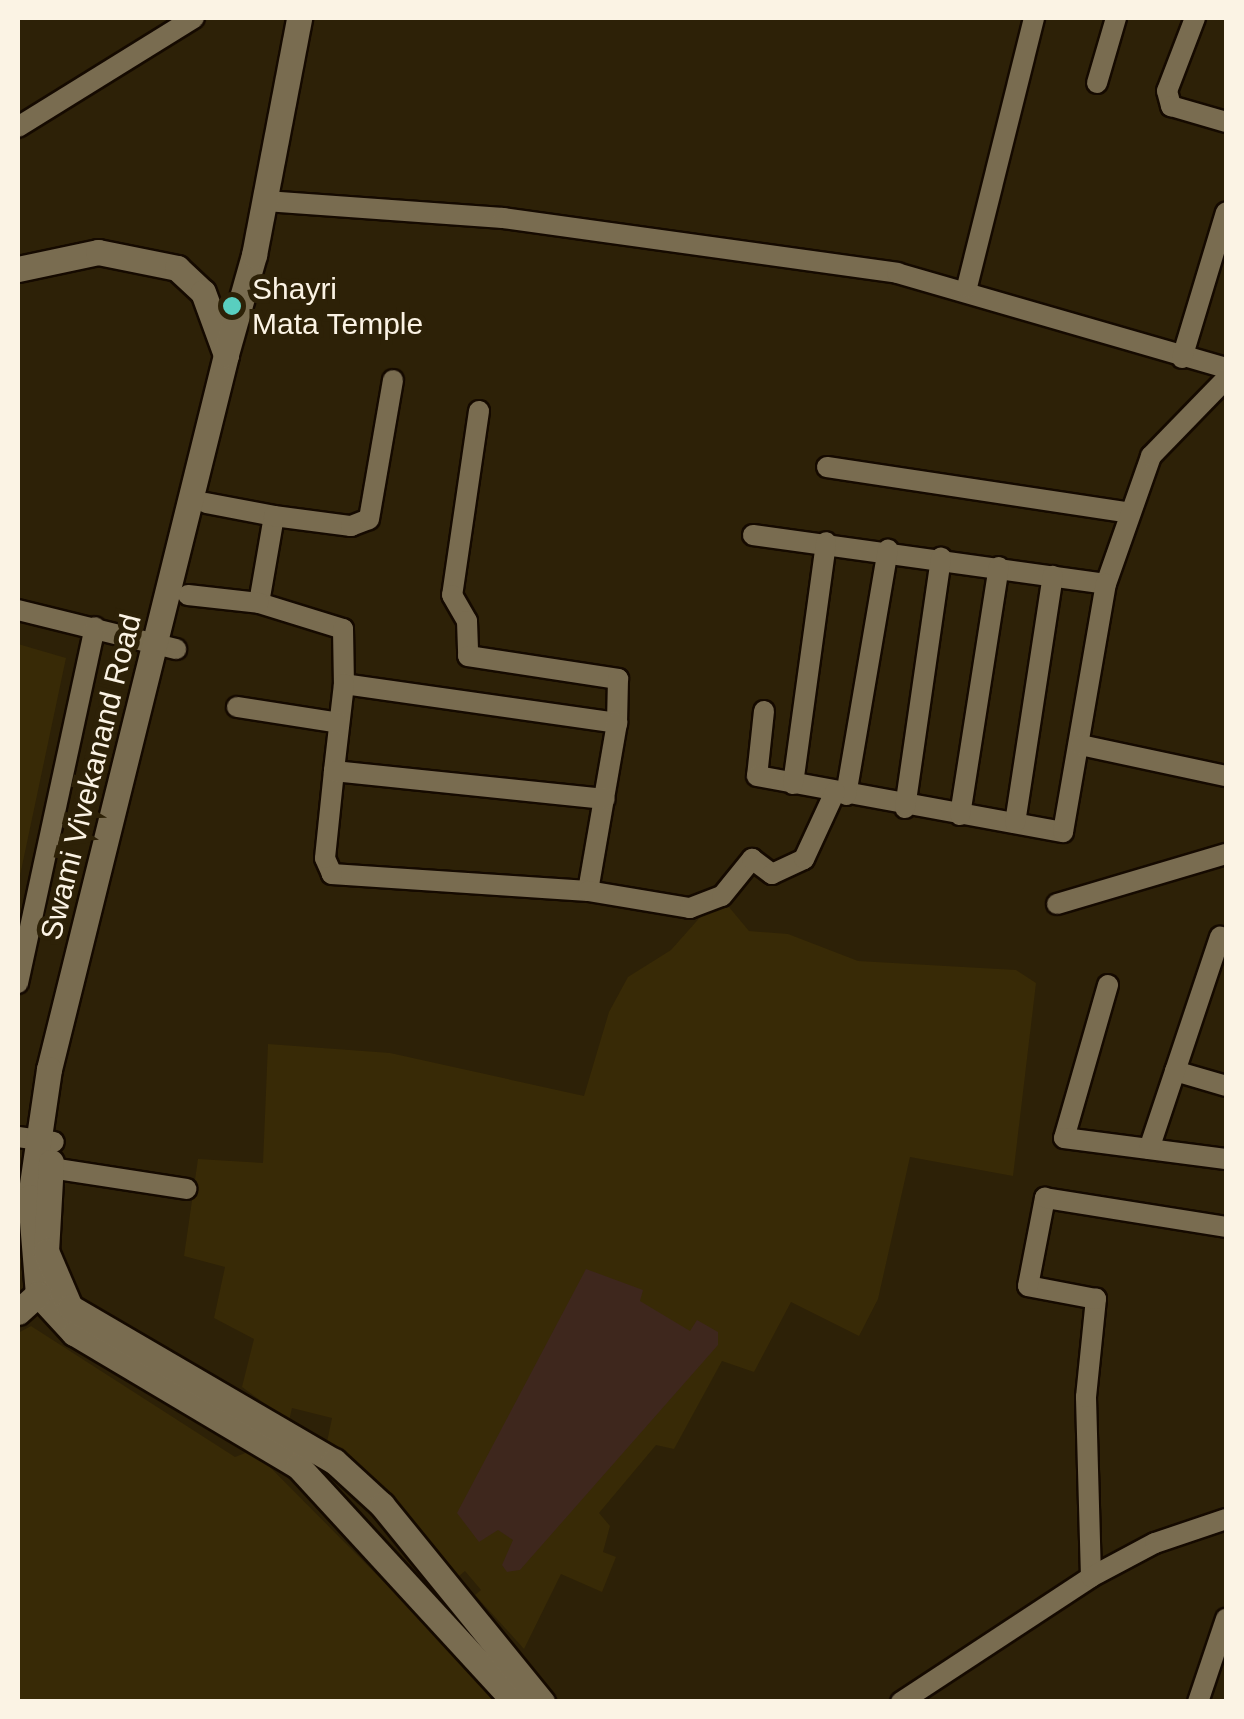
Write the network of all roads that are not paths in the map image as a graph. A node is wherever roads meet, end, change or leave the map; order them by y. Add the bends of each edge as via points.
1 (194, 18) edge
2 (298, 18) edge
3 (1034, 18) edge
4 (1116, 18) edge
5 (1195, 18) edge
6 (1097, 83) dead end
7 (1226, 122) edge
8 (18, 127) edge
9 (266, 200) junction
10 (1226, 212) edge
11 (18, 270) edge
12 (967, 287) junction
13 (226, 355) junction
14 (1182, 358) junction
15 (1226, 368) edge
16 (1226, 379) edge
17 (392, 380) dead end
18 (480, 411) dead end
19 (213, 421) junction
20 (827, 467) dead end
21 (206, 503) junction
22 (1125, 512) junction
23 (274, 516) junction
24 (753, 535) dead end
25 (826, 542) junction
26 (888, 550) junction
27 (941, 558) junction
28 (998, 567) junction
29 (1053, 576) junction
30 (1106, 584) junction
31 (188, 594) junction
32 (259, 603) junction
33 (18, 610) edge
34 (94, 627) junction
35 (168, 647) junction
36 (344, 684) junction
37 (237, 707) dead end
38 (764, 711) dead end
39 (339, 723) junction
40 (617, 723) junction
41 (1081, 745) junction
42 (334, 771) junction
43 (1226, 776) edge
44 (793, 784) junction
45 (840, 793) junction
46 (604, 799) junction
47 (904, 808) junction
48 (960, 815) junction
49 (1015, 823) junction
50 (1226, 854) edge
51 (588, 891) junction
52 (1057, 904) dead end
53 (1220, 936) dead end
54 (18, 983) edge
55 (1108, 985) dead end
56 (1176, 1071) junction
57 (1226, 1086) edge
58 (40, 1147) edge
59 (1149, 1148) junction
60 (1226, 1158) edge
61 (186, 1189) dead end
62 (1226, 1226) edge
63 (38, 1294) junction
64 (18, 1312) edge
65 (1226, 1519) edge
66 (1091, 1577) junction
67 (1226, 1619) edge
68 (515, 1702) edge
69 (542, 1702) edge
70 (901, 1702) edge
71 (1198, 1702) edge

1 - 8 street
2 - 9 street
3 - 12 street
4 - 6 street
5 - 7 street via 1167,91 1171,106
9 - 12 street via 503,218
9 - 13 street
10 - 14 street
11 - 13 street via 98,252 177,268 203,292
12 - 14 street
13 - 19 street, Swami Vivekanand Road
14 - 15 street
16 - 22 street via 1170,430
17 - 23 street via 369,518 351,526
18 - 40 street via 452,595 467,620 468,656 618,679
19 - 21 street, Swami Vivekanand Road
19 - 35 street, Swami Vivekanand Road
20 - 22 street
21 - 23 street
21 - 31 street, Swami Vivekanand Road
22 - 30 street
23 - 32 street
24 - 25 street
25 - 26 street
25 - 44 street
26 - 27 street
26 - 45 street
27 - 28 street
27 - 47 street
28 - 29 street
28 - 48 street
29 - 30 street
29 - 49 street
30 - 41 street
31 - 32 street
31 - 35 street, Swami Vivekanand Road
32 - 36 street via 343,628
33 - 34 street
34 - 35 street
34 - 54 street
35 - 58 street, Swami Vivekanand Road
36 - 39 street
36 - 40 street
37 - 39 street
38 - 44 street via 757,776
39 - 42 street
40 - 46 street
41 - 43 street
41 - 49 street via 1063,832
42 - 46 street
42 - 51 street via 325,858 332,874
44 - 45 street
45 - 47 street
45 - 51 street via 804,859 772,874 752,858 722,896 690,908
46 - 51 street
47 - 48 street
48 - 49 street
50 - 52 street
53 - 56 street
55 - 59 street via 1064,1138
56 - 57 street
56 - 59 street
58 - 61 street
58 - 63 street, Swami Vivekanand Road via 28,1252
58 - 69 street, Swami Vivekanand Road via 46,1251 70,1306 334,1461 382,1505
59 - 60 street
62 - 66 street via 1044,1198 1028,1286 1096,1299 1086,1397
63 - 64 street
63 - 68 street via 84,1340 298,1466
65 - 66 street via 1154,1543
66 - 70 street
67 - 71 street

